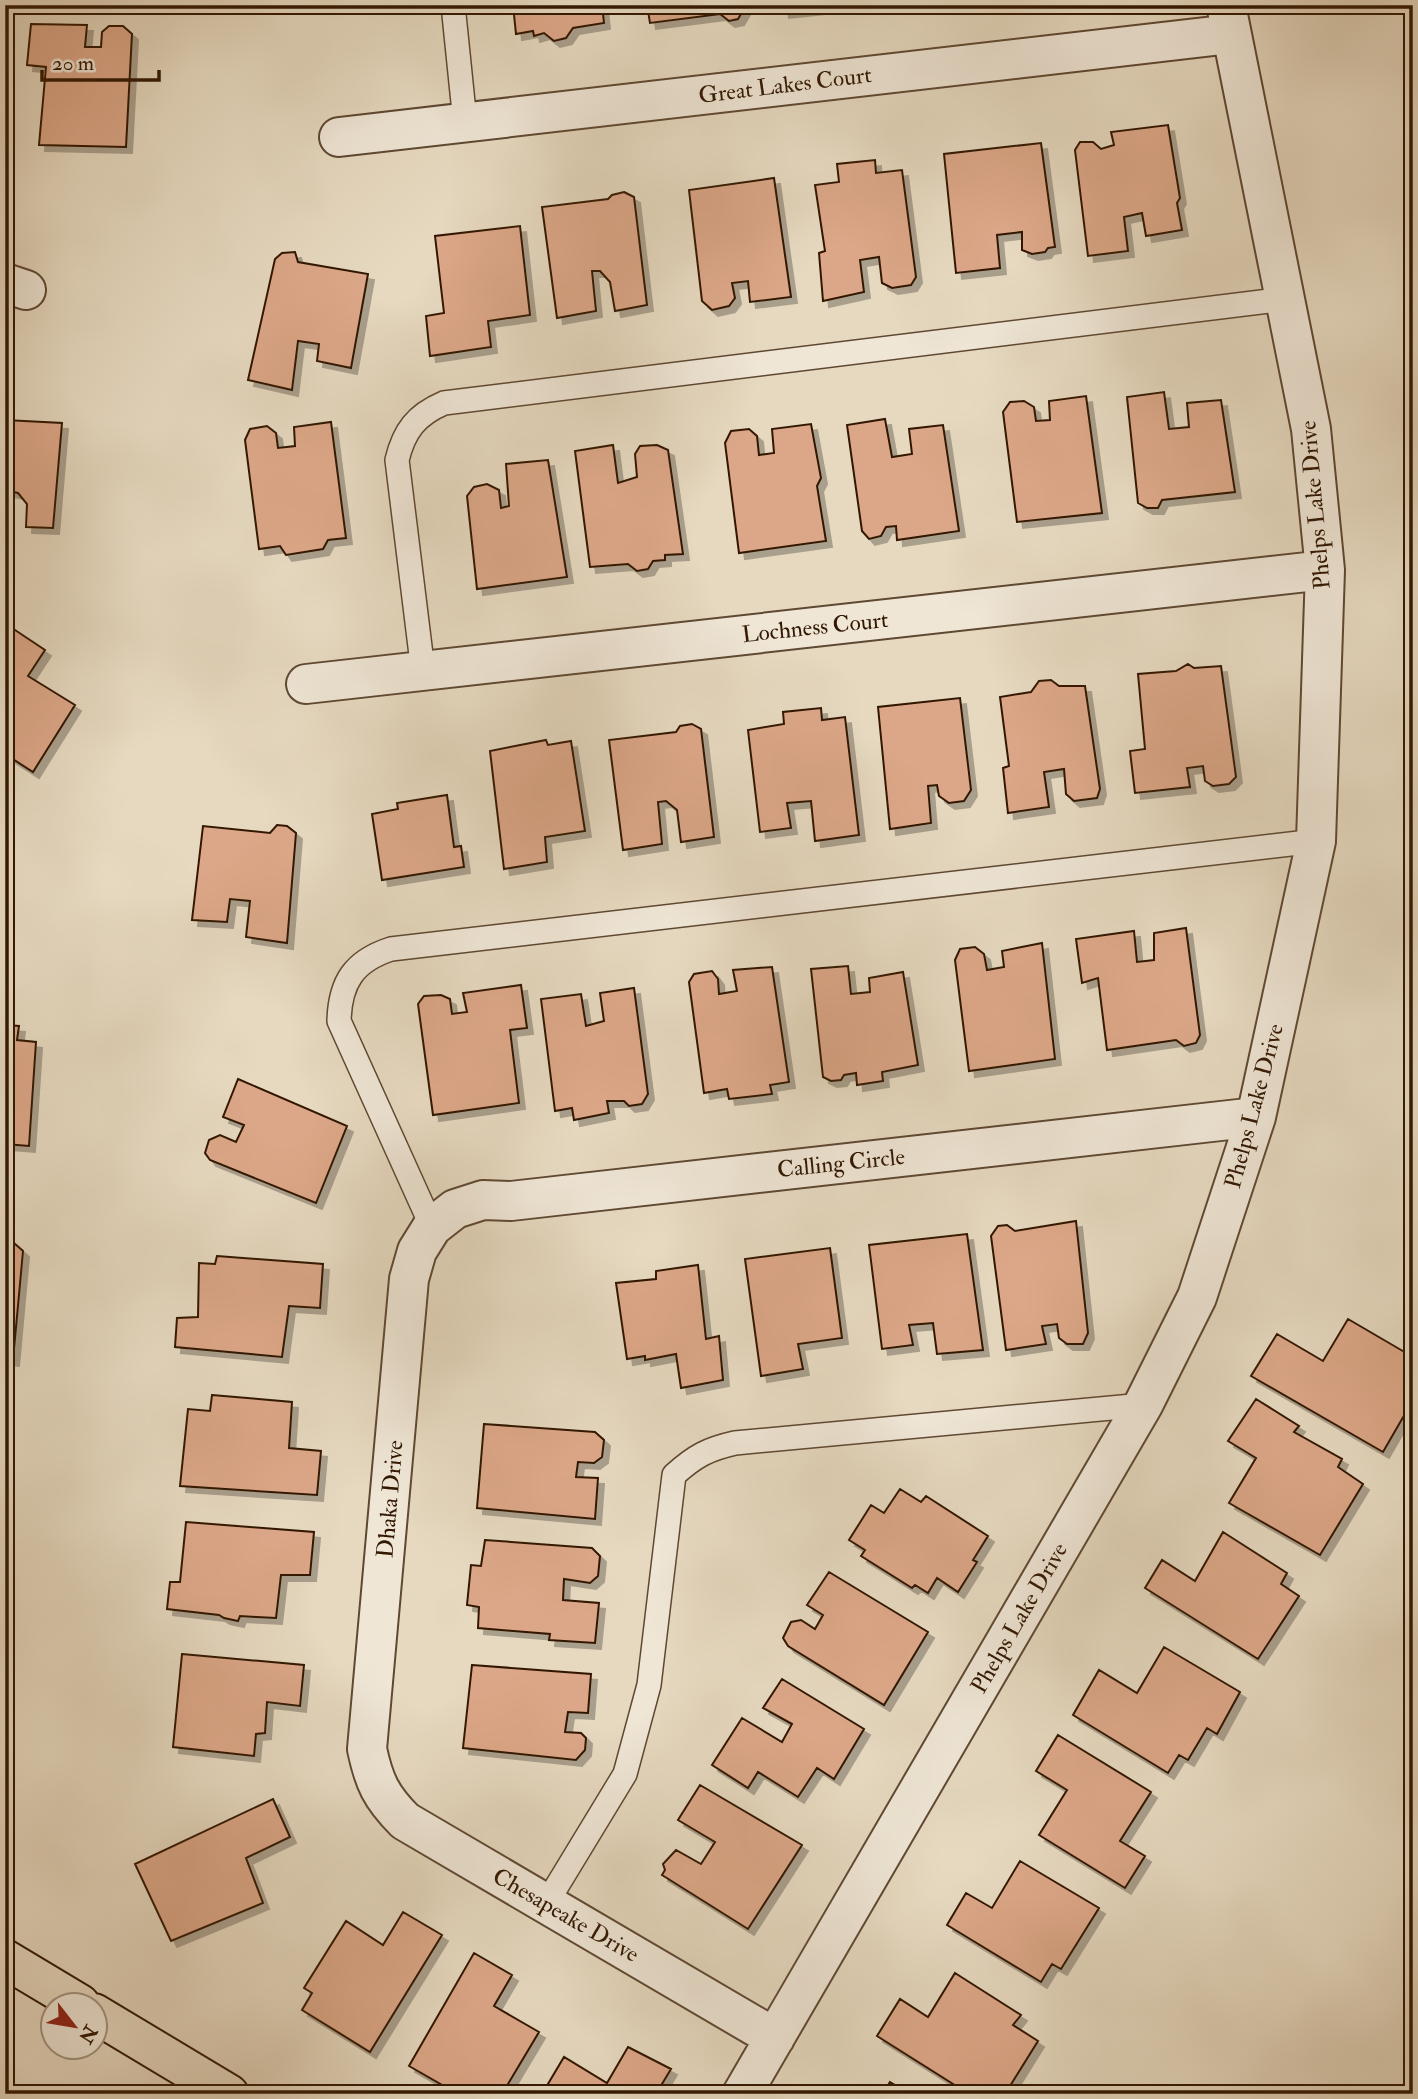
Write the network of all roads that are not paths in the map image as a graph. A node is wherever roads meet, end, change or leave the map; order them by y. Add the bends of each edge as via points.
1 (453, 5) edge
2 (1228, 19) edge
3 (465, 122) junction
4 (340, 137) dead end
5 (1285, 299) junction
6 (1325, 570) junction
7 (423, 671) junction
8 (306, 684) dead end
9 (1316, 841) junction
10 (1256, 1117) junction
11 (432, 1227) junction
12 (1143, 1405) junction
13 (373, 1777) joint
14 (546, 1904) junction
15 (5, 1959) edge
16 (57, 1990) edge
17 (108, 2021) edge
18 (775, 2038) junction
19 (229, 2094) edge
20 (742, 2094) edge

1 - 3 lane
2 - 3 street, Great Lakes Court
2 - 5 street, Phelps Lake Drive
3 - 4 street, Great Lakes Court
5 - 6 street, Phelps Lake Drive via 1311,429
5 - 7 lane via 444,403 411,424 397,460
6 - 7 street, Lochness Court
6 - 9 street, Phelps Lake Drive
7 - 8 street, Lochness Court
9 - 10 street, Phelps Lake Drive
9 - 11 lane via 391,949 373,955 346,983 339,1021
10 - 11 street, Calling Circle via 483,1200 455,1209
10 - 12 street, Phelps Lake Drive via 1197,1297
11 - 13 street, Dhaka Drive via 417,1251 410,1279 367,1749
12 - 14 lane via 735,1443 692,1459 674,1475 649,1685 625,1774
12 - 18 street, Phelps Lake Drive
13 - 14 street, Chesapeake Drive via 386,1801 405,1821
14 - 18 street, Chesapeake Drive
15 - 16 main road
17 - 19 main road
18 - 20 street, Phelps Lake Drive

